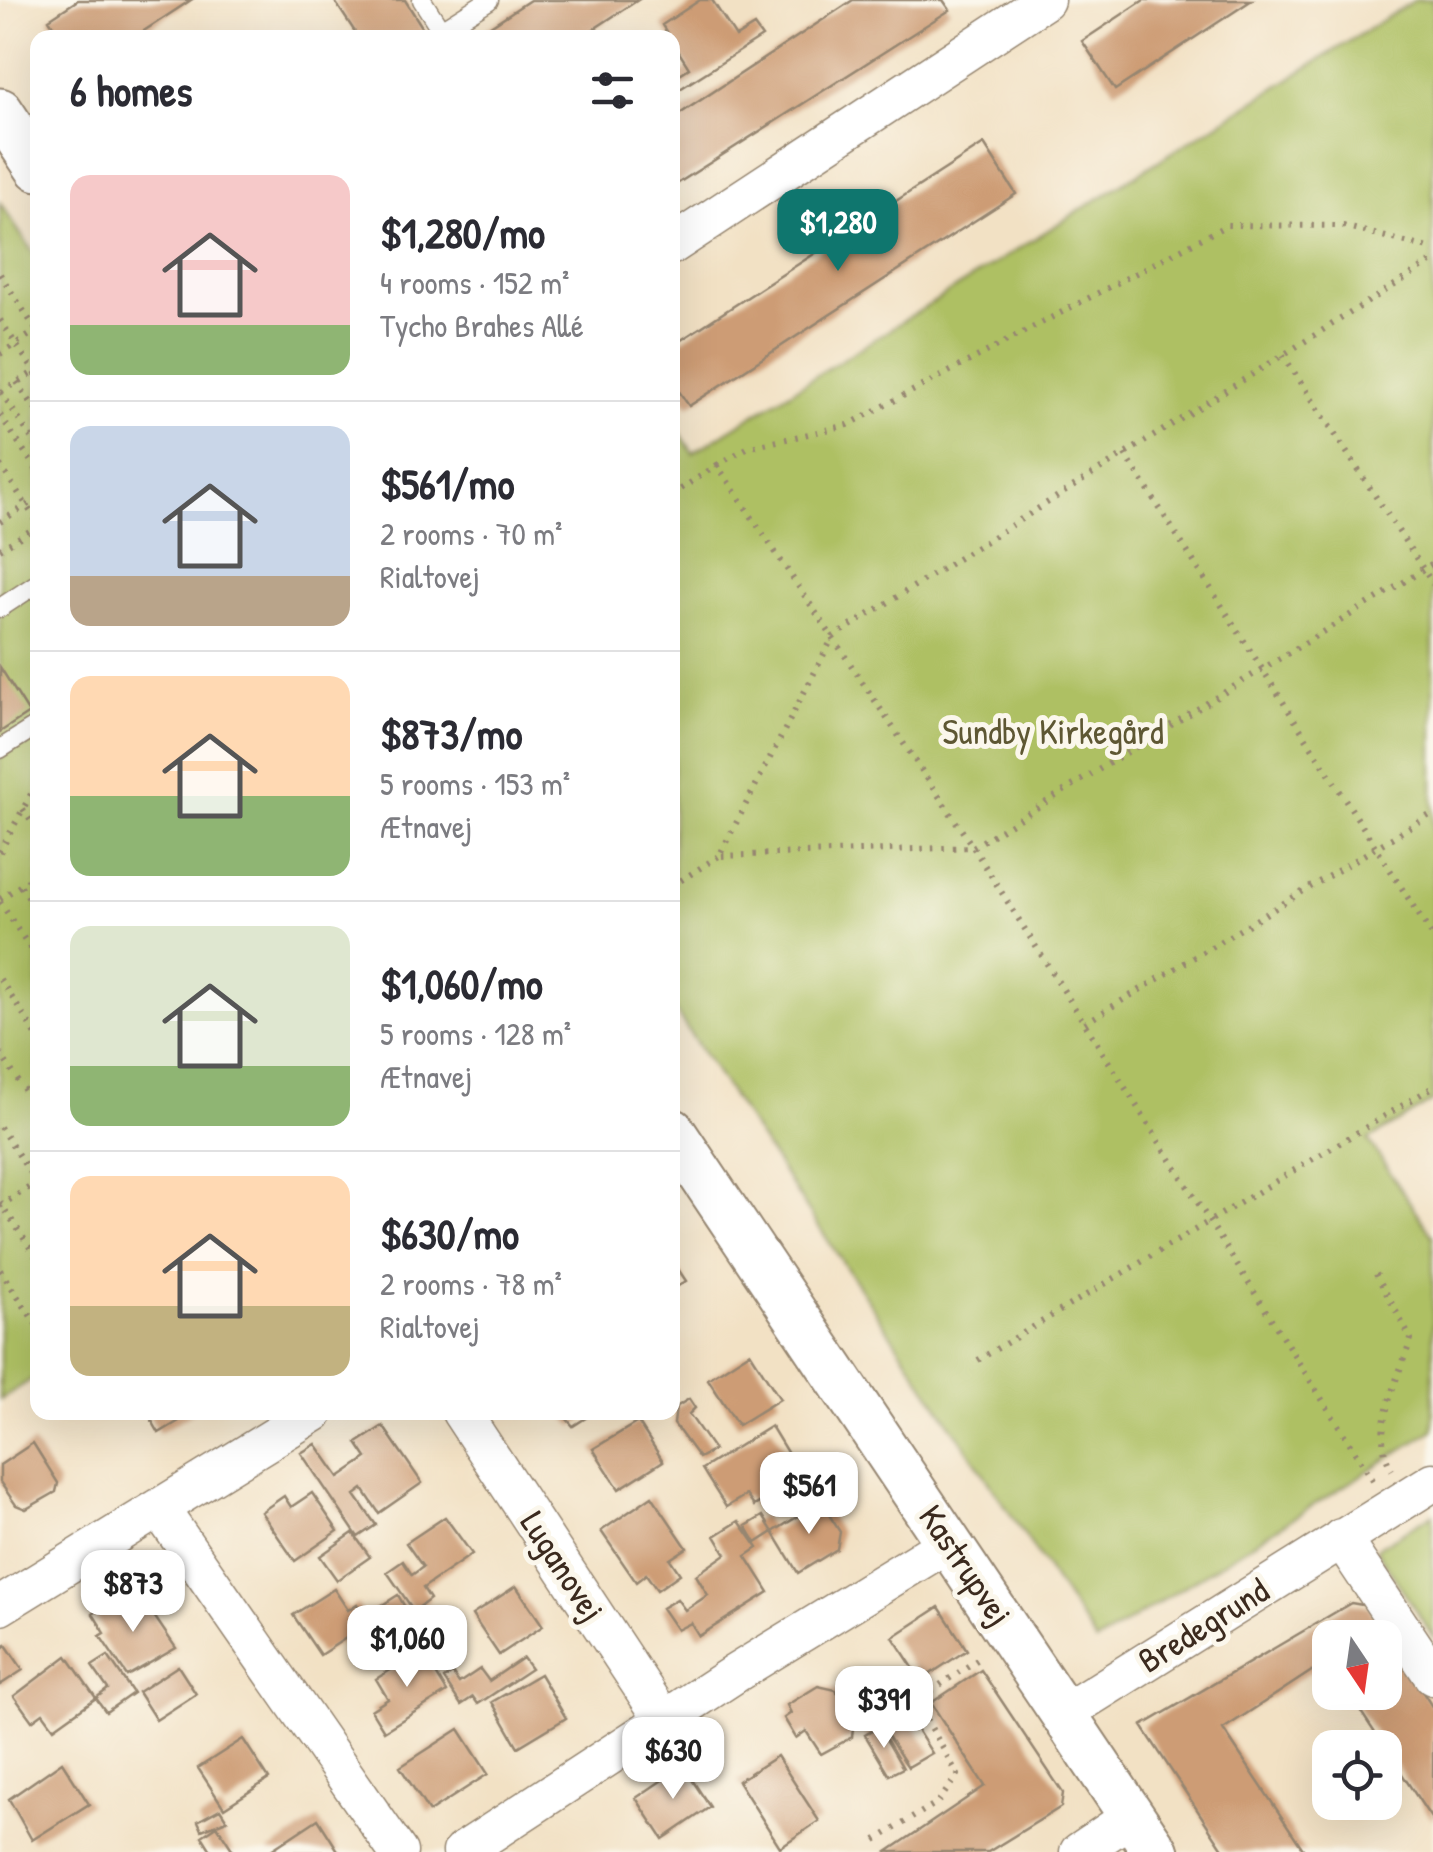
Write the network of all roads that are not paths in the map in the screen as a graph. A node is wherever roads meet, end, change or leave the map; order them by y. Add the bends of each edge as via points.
1 (422, 0) edge
2 (490, 0) edge
3 (1045, 0) edge
4 (987, 15) edge
5 (0, 111) edge
6 (30, 156) edge
7 (680, 239) edge
8 (30, 588) edge
9 (0, 608) edge
10 (30, 730) edge
11 (0, 749) edge
12 (680, 1143) edge
13 (302, 1420) edge
14 (466, 1420) edge
15 (1410, 1495) edge
16 (159, 1508) junction
17 (1341, 1538) junction
18 (950, 1542) junction
19 (0, 1606) edge
20 (1433, 1676) edge
21 (1066, 1712) junction
22 (664, 1720) junction
23 (1144, 1834) edge
24 (398, 1852) edge
25 (462, 1852) edge
26 (1079, 1852) edge

1 - 2 lane via 441,30
3 - 4 street
4 - 7 street
5 - 6 street
8 - 9 lane
10 - 11 lane
12 - 18 street, Kastrupvej
13 - 16 street
14 - 22 street, Luganovej
15 - 17 street, Bredegrund
16 - 19 street
16 - 24 street
17 - 20 street
17 - 21 street, Bredegrund
18 - 21 street, Kastrupvej
18 - 22 street
21 - 23 street, Kastrupvej
22 - 25 street
23 - 26 street

